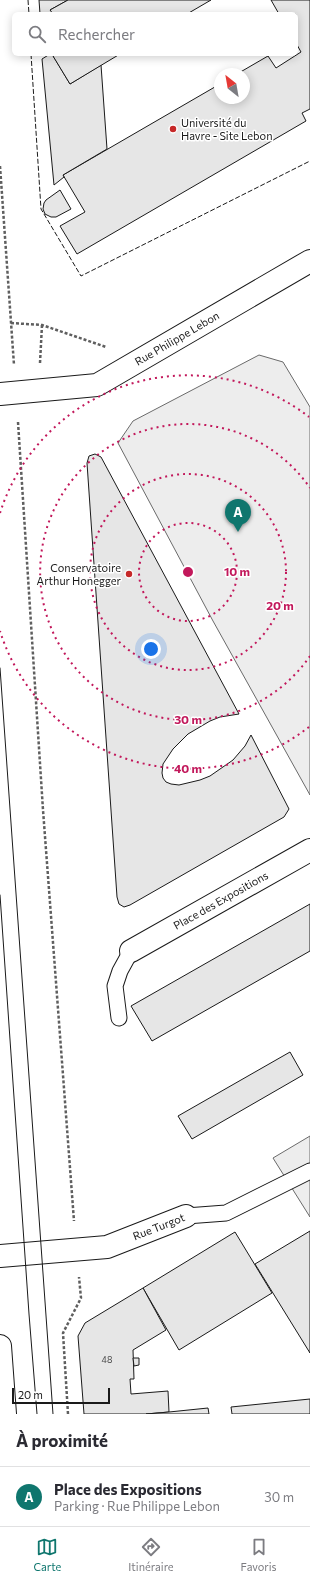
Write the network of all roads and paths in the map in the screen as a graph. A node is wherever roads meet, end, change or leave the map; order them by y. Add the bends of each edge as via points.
1 (0, 166) edge
2 (310, 261) edge
3 (11, 323) junction
4 (42, 325) junction
5 (142, 359) junction
6 (40, 367) dead end
7 (8, 394) edge
8 (310, 850) edge
9 (131, 951) joint
10 (119, 1018) dead end
11 (310, 1171) edge
12 (186, 1216) joint
13 (77, 1249) junction
14 (0, 1256) edge
15 (0, 1346) edge
16 (5, 1414) edge
17 (68, 1414) edge

1 - 3 path
2 - 5 street, Rue Philippe Lebon
3 - 4 path, Rue Philippe Lebon
3 - 7 path
4 - 5 path, Rue Philippe Lebon
4 - 6 path
5 - 7 street via 97,385
7 - 13 path
8 - 9 street, Place des Expositions
9 - 10 lane via 115,986
11 - 12 lane, Rue Turgot via 226,1213
12 - 13 street, Rue Turgot via 107,1247
13 - 14 street, Rue Turgot
13 - 17 path via 81,1298 63,1333
15 - 16 street

